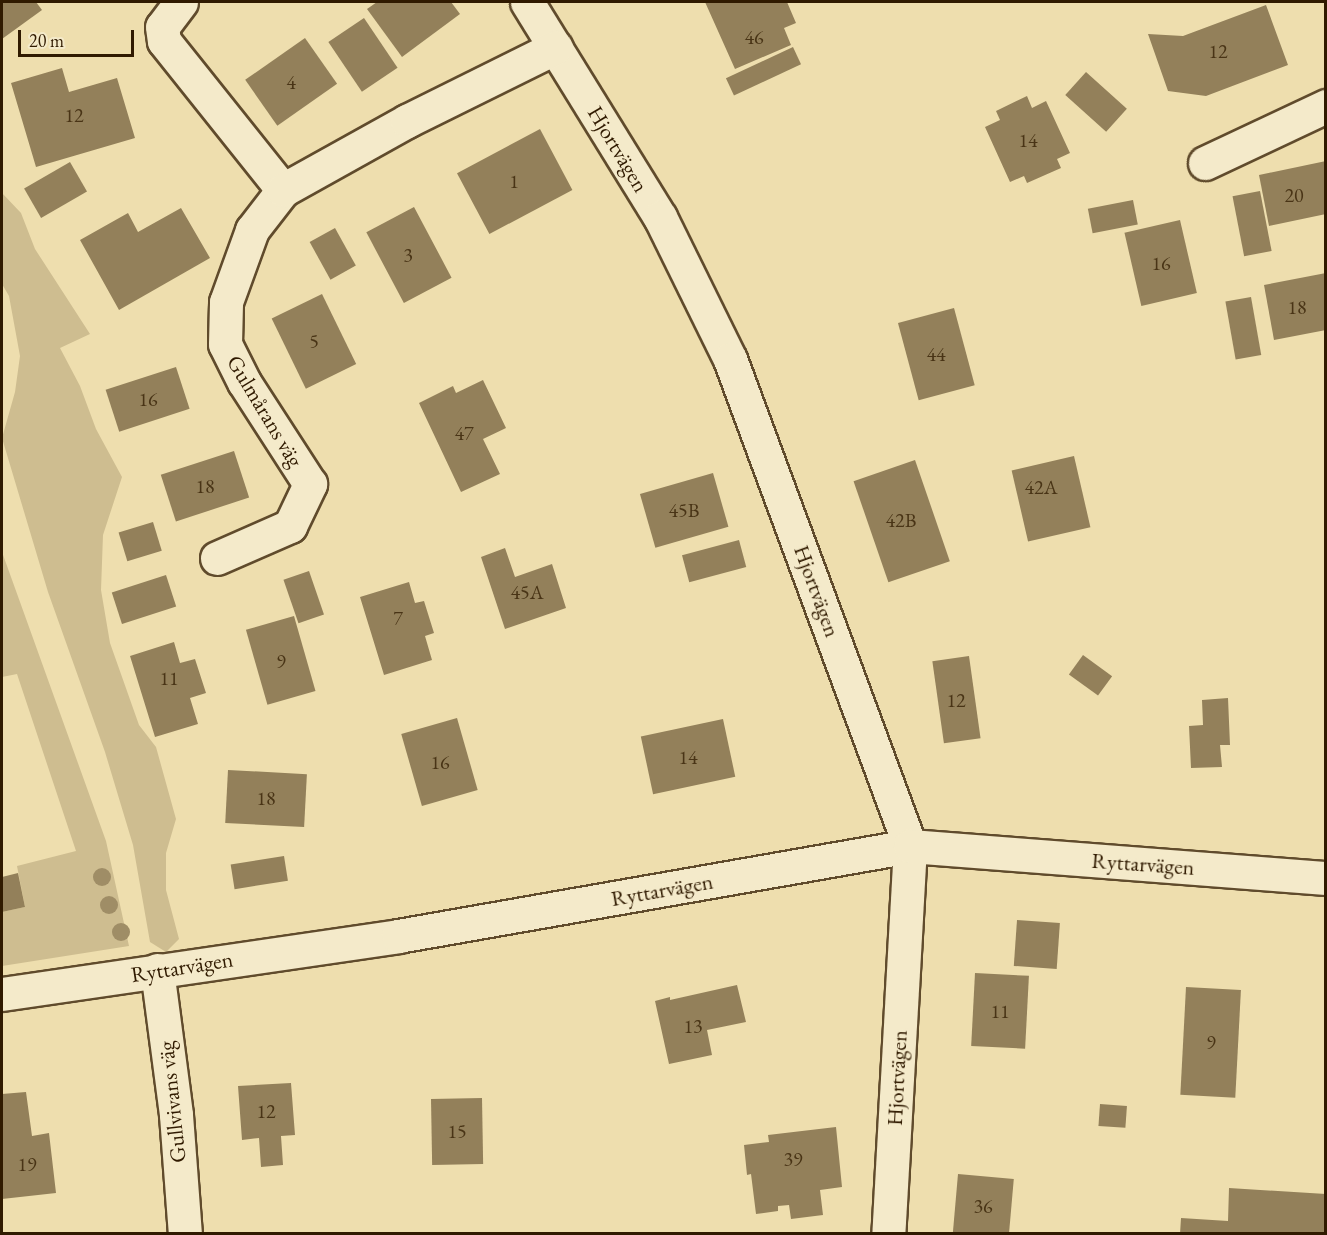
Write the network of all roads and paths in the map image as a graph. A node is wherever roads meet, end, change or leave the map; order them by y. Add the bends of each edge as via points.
1 (182, 2) edge
2 (527, 2) edge
3 (556, 47) junction
4 (1326, 106) edge
5 (1205, 163) dead end
6 (284, 190) junction
7 (217, 558) dead end
8 (910, 846) junction
9 (1326, 878) edge
10 (157, 970) junction
11 (2, 994) edge
12 (184, 1233) edge
13 (888, 1233) edge

1 - 6 street via 162,27 164,41
2 - 3 street, Hjortvägen
3 - 6 street, Gulmårans väg via 407,121
3 - 8 street, Hjortvägen via 660,217 730,359
4 - 5 street
6 - 7 street, Gulmårans väg via 252,230 226,302 225,344 244,382 310,484 290,526
8 - 9 street, Ryttarvägen
8 - 10 street, Ryttarvägen via 398,936
8 - 13 street, Hjortvägen
10 - 11 street, Ryttarvägen
10 - 12 street, Gullvivans väg via 176,1115

